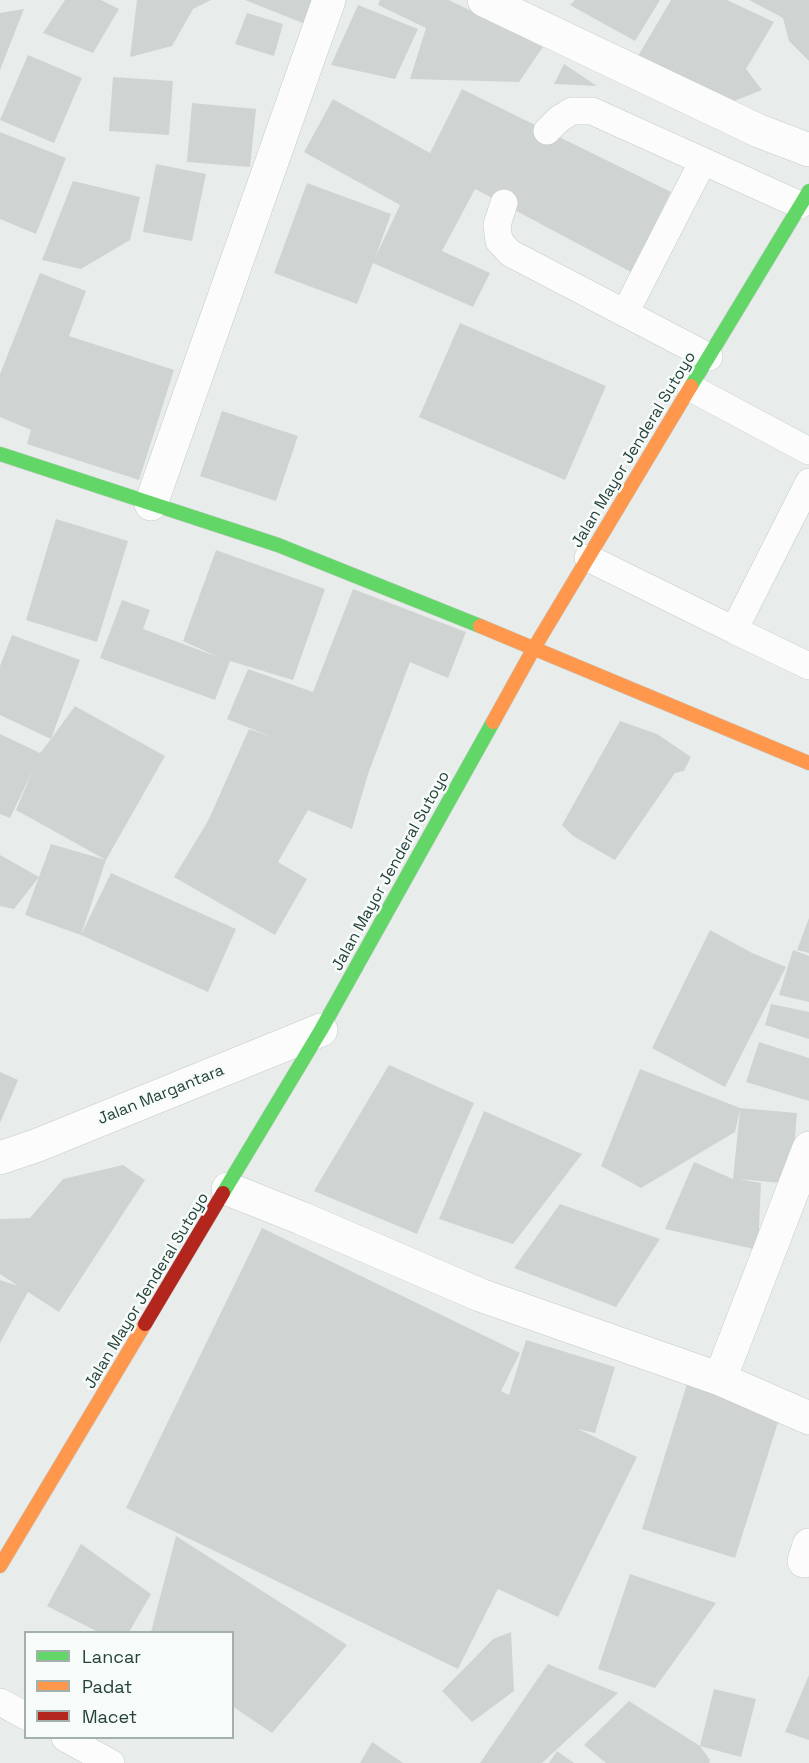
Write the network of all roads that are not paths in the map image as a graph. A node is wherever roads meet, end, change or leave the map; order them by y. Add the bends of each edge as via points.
1 (329, 0) edge
2 (484, 0) edge
3 (548, 131) dead end
4 (809, 150) edge
5 (703, 161) junction
6 (804, 198) edge
7 (504, 203) dead end
8 (625, 313) junction
9 (709, 357) junction
10 (691, 388) junction
11 (809, 452) edge
12 (0, 454) edge
13 (809, 482) edge
14 (151, 504) junction
15 (588, 558) junction
16 (734, 630) junction
17 (534, 648) junction
18 (809, 666) edge
19 (809, 764) edge
20 (321, 1030) junction
21 (809, 1149) edge
22 (0, 1158) edge
23 (228, 1189) junction
24 (720, 1379) junction
25 (809, 1418) edge
26 (0, 1566) edge
27 (0, 1702) edge
28 (24, 1715) edge
29 (69, 1739) edge
30 (111, 1763) edge

1 - 14 street
2 - 4 street via 759,131
3 - 5 lane via 572,111 592,111
5 - 6 lane
5 - 8 lane
6 - 9 main road, Jalan Mayor Jenderal Sutoyo
7 - 8 lane via 496,225 499,241 510,254
8 - 9 lane
9 - 10 main road, Jalan Mayor Jenderal Sutoyo
10 - 11 lane
10 - 15 main road, Jalan Mayor Jenderal Sutoyo
12 - 14 main road
13 - 16 lane
14 - 17 main road via 278,545
15 - 16 lane
15 - 17 main road, Jalan Mayor Jenderal Sutoyo
16 - 18 lane
17 - 19 main road
17 - 20 main road, Jalan Mayor Jenderal Sutoyo
20 - 22 street, Jalan Margantara
20 - 23 main road, Jalan Mayor Jenderal Sutoyo
21 - 24 street
23 - 24 street via 480,1295
23 - 26 main road, Jalan Mayor Jenderal Sutoyo
24 - 25 street
27 - 28 lane
29 - 30 lane

